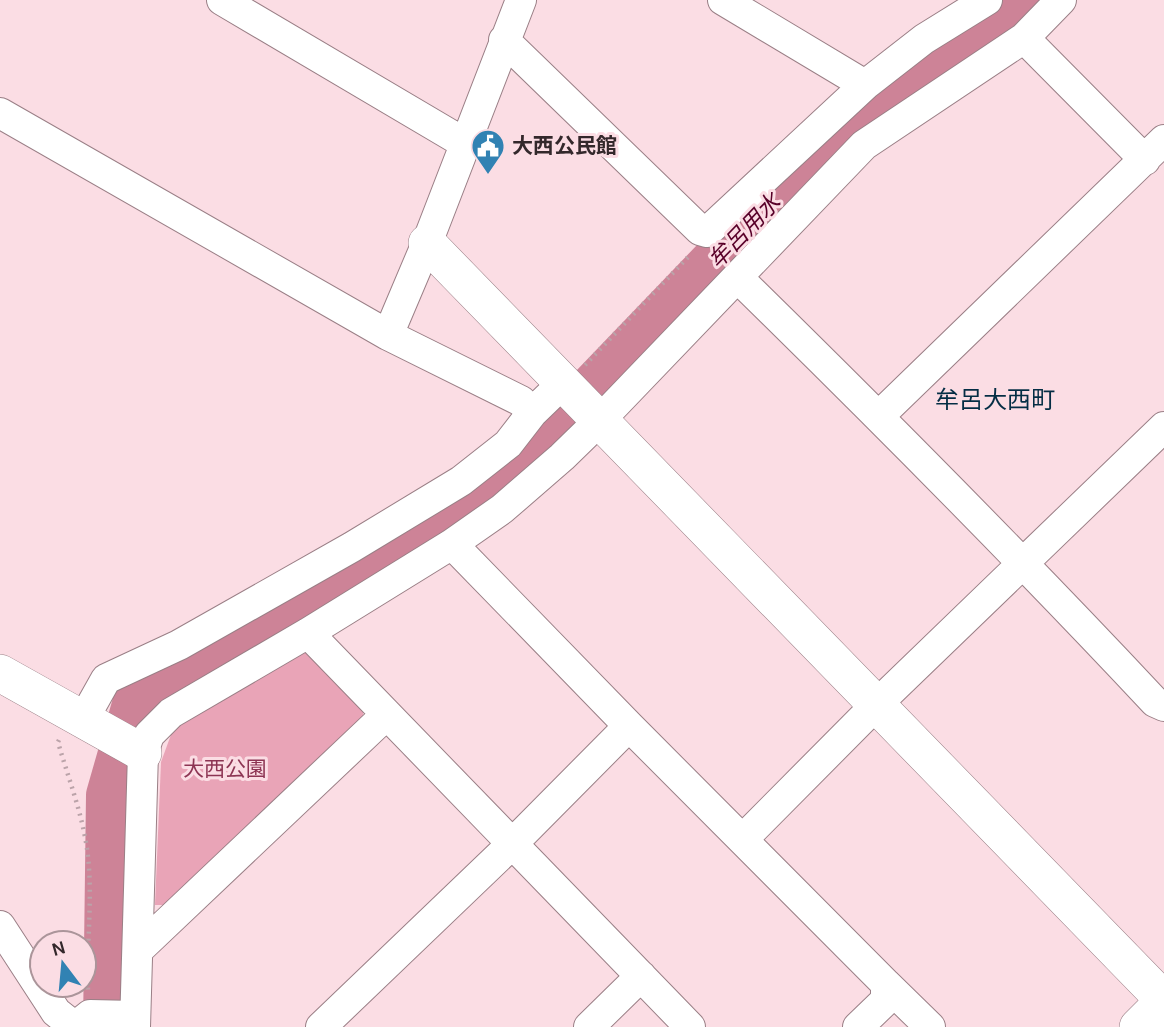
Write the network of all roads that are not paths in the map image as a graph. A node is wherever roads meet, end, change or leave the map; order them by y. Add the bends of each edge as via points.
1 (222, 0) edge
2 (521, 0) edge
3 (723, 0) edge
4 (987, 0) edge
5 (1061, 0) edge
6 (1024, 38) junction
7 (504, 40) junction
8 (865, 85) junction
9 (0, 113) edge
10 (466, 144) junction
11 (1154, 150) edge
12 (428, 243) junction
13 (737, 277) junction
14 (388, 335) junction
15 (580, 395) junction
16 (532, 413) junction
17 (879, 416) junction
18 (1164, 427) edge
19 (452, 544) junction
20 (1025, 563) junction
21 (308, 633) junction
22 (0, 673) edge
23 (877, 704) junction
24 (1164, 706) edge
25 (386, 715) junction
26 (629, 726) junction
27 (83, 727) junction
28 (144, 753) junction
29 (743, 839) junction
30 (512, 844) junction
31 (0, 926) edge
32 (138, 950) junction
33 (641, 976) junction
34 (886, 984) junction
35 (1164, 1001) edge
36 (131, 1020) edge
37 (83, 1021) edge
38 (321, 1027) edge
39 (589, 1027) edge
40 (690, 1027) edge
41 (858, 1027) edge
42 (930, 1027) edge
43 (1138, 1027) edge

1 - 10 street
2 - 7 street
3 - 8 street
4 - 8 street
5 - 6 street
6 - 11 street
6 - 13 street via 864,145
7 - 8 street via 707,232
7 - 10 street
9 - 14 street
10 - 12 street
11 - 17 street
12 - 14 street
12 - 15 street
13 - 15 street
13 - 17 street
14 - 16 street via 521,401
15 - 16 street
15 - 19 street via 562,457 502,509
15 - 23 street
16 - 27 street via 508,444 461,481 179,645 106,679
17 - 20 street
18 - 20 street
19 - 21 street
19 - 26 street
20 - 23 street
20 - 24 street via 1155,702
21 - 25 street
21 - 28 street via 171,713 149,735
22 - 27 street
23 - 29 street
23 - 35 street
25 - 30 street
25 - 32 street
26 - 29 street
26 - 30 street
27 - 28 street
28 - 32 street
29 - 34 street
30 - 33 street
30 - 38 street
31 - 37 street via 56,1012
32 - 36 street
33 - 39 street
33 - 40 street
34 - 41 street via 886,1000
34 - 42 street
35 - 43 street
36 - 37 street

